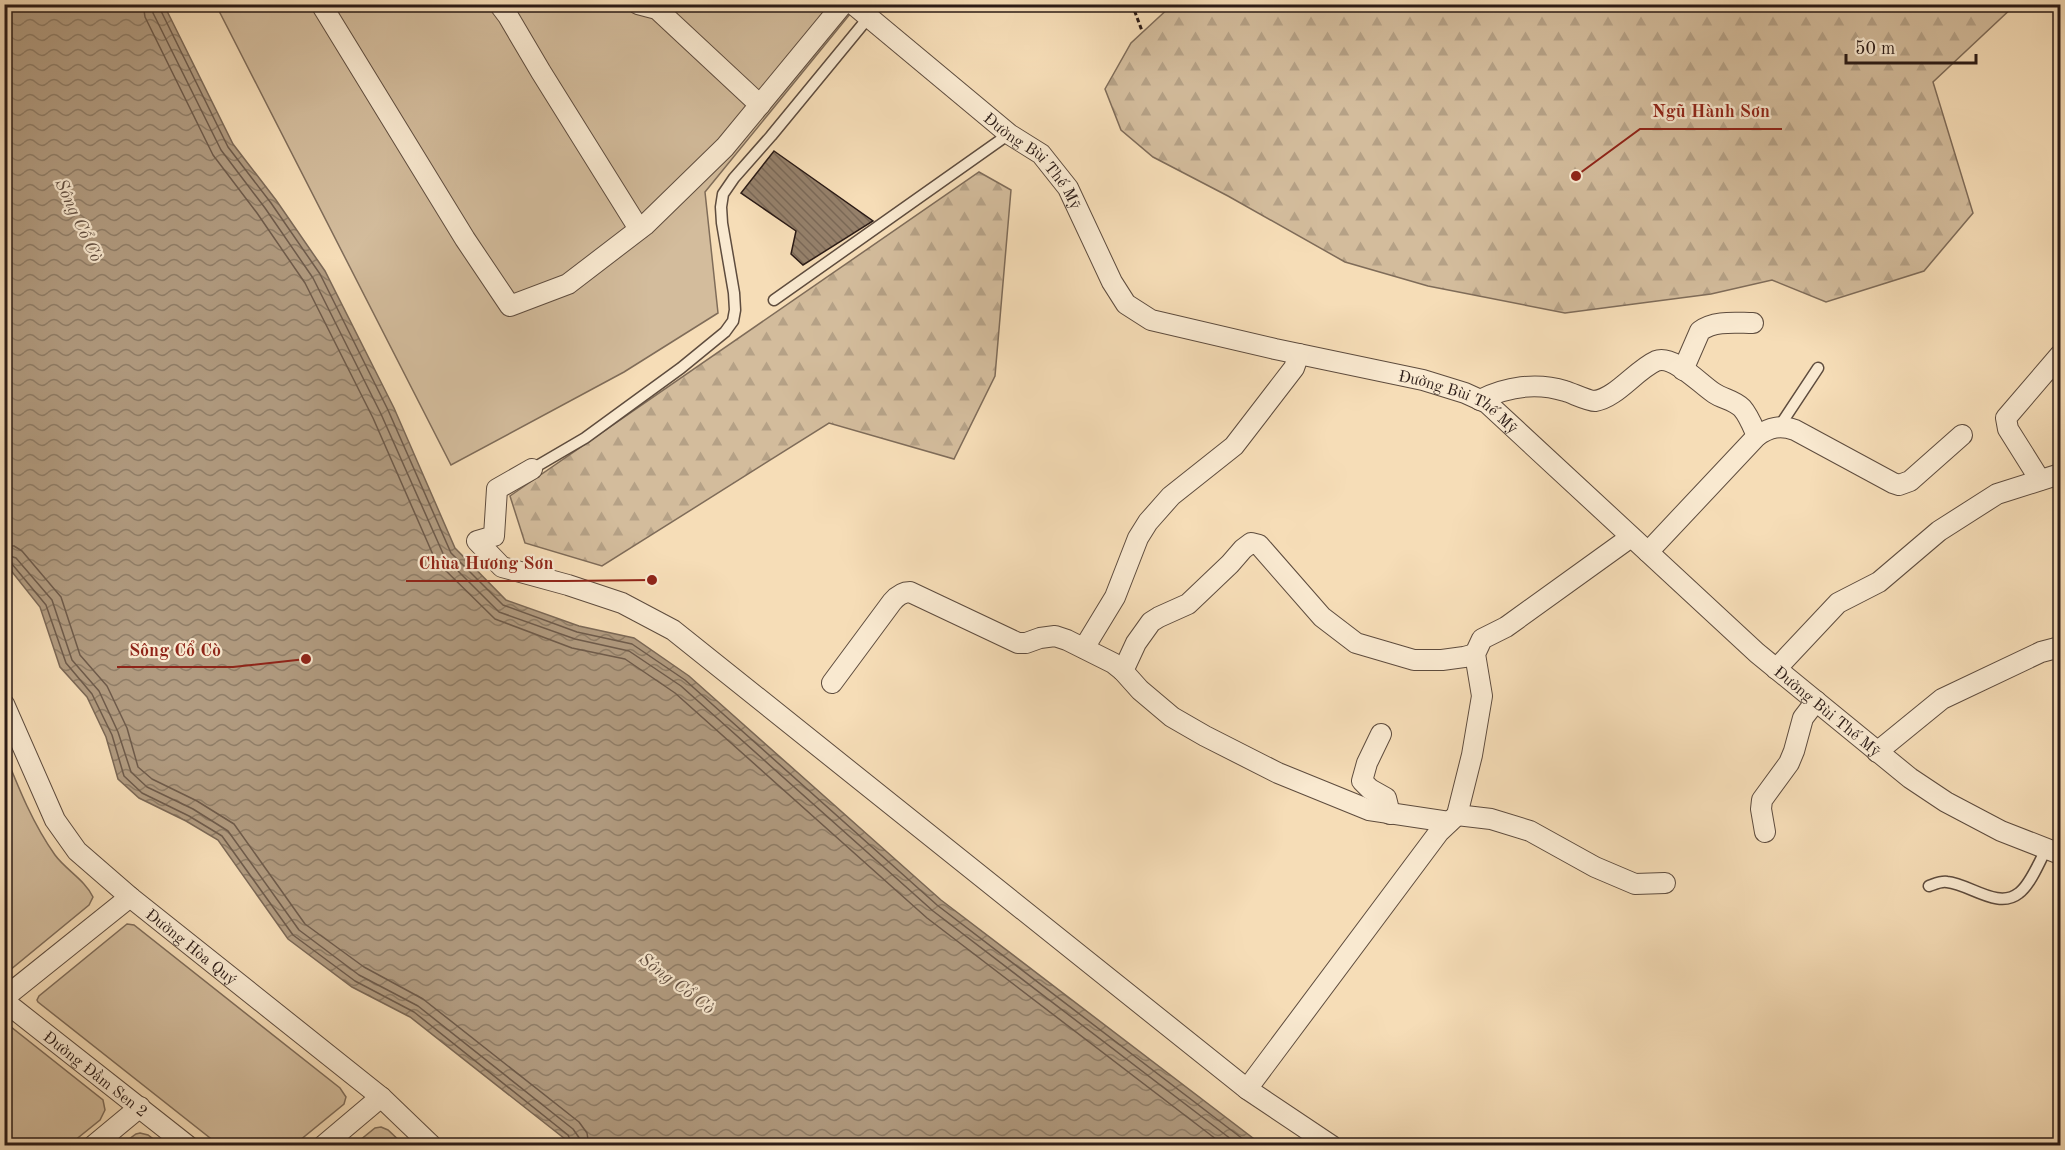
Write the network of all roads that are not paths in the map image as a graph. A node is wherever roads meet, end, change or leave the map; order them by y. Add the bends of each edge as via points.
1 (321, 4) edge
2 (499, 4) edge
3 (638, 4) edge
4 (843, 4) edge
5 (853, 4) edge
6 (868, 18) junction
7 (760, 105) junction
8 (1009, 134) junction
9 (639, 229) junction
10 (774, 300) dead end
11 (1753, 323) dead end
12 (1299, 354) junction
13 (2061, 355) edge
14 (1818, 368) dead end
15 (1683, 370) junction
16 (1480, 400) junction
17 (1779, 427) junction
18 (1962, 435) dead end
19 (1757, 436) junction
20 (532, 469) joint
21 (2061, 474) edge
22 (2040, 480) junction
23 (1631, 537) junction
24 (1647, 552) junction
25 (2061, 647) edge
26 (1084, 648) junction
27 (1475, 654) junction
28 (1776, 669) junction
29 (1123, 671) junction
30 (832, 683) dead end
31 (1816, 701) junction
32 (4, 704) edge
33 (1381, 734) dead end
34 (1877, 752) junction
35 (1390, 814) junction
36 (1453, 818) junction
37 (1765, 832) dead end
38 (2054, 851) edge
39 (1665, 884) dead end
40 (1929, 886) dead end
41 (130, 897) junction
42 (4, 1000) edge
43 (1247, 1089) junction
44 (381, 1097) junction
45 (140, 1107) junction
46 (93, 1146) edge
47 (188, 1146) edge
48 (323, 1146) edge
49 (432, 1146) edge
50 (1332, 1146) edge

1 - 9 street via 510,306 567,284
2 - 9 street
3 - 7 street via 657,9
4 - 7 street
5 - 6 street, Đường Bùi Thế Mỹ
6 - 8 street, Đường Bùi Thế Mỹ
6 - 20 lane via 723,194 722,223 735,310 725,332 585,438
7 - 9 street via 725,147
8 - 10 lane
8 - 12 street, Đường Bùi Thế Mỹ via 1041,154 1068,188 1126,304 1151,320
11 - 15 street via 1716,324 1700,331
12 - 16 street, Đường Bùi Thế Mỹ via 1423,380
12 - 26 street via 1294,368 1234,446 1171,496 1148,522 1115,597
13 - 22 street via 2006,418 2008,429
14 - 17 lane
15 - 16 street via 1670,361 1657,361 1607,396 1591,401 1556,388 1538,387 1508,389
15 - 19 street via 1714,393 1741,406
16 - 23 street, Đường Bùi Thế Mỹ
17 - 18 street via 1795,430 1899,485 1910,481
17 - 19 street
19 - 24 street
20 - 43 street via 497,489 494,536 477,541 502,567 622,603 673,630
21 - 22 street
22 - 28 street via 1996,494 1939,531 1879,582 1838,603
23 - 24 street, Đường Bùi Thế Mỹ
23 - 27 street via 1506,627 1482,639
24 - 28 street, Đường Bùi Thế Mỹ
25 - 34 street via 2042,652 1942,699
26 - 29 street
26 - 30 street via 1055,636 1018,643 905,592 880,617
27 - 29 street via 1414,660 1356,643 1322,617 1259,545 1251,543 1188,604 1151,622
27 - 36 street via 1482,696 1472,755
28 - 31 street, Đường Bùi Thế Mỹ
29 - 35 street via 1172,717 1205,736 1345,802
31 - 34 street, Đường Bùi Thế Mỹ
31 - 37 street via 1803,718 1788,763 1762,800
32 - 41 street, Đường Hòa Quý via 60,829 84,858
33 - 35 street via 1362,781 1386,798
34 - 38 street, Đường Bùi Thế Mỹ via 1946,802 2001,831
35 - 36 street
36 - 39 street via 1491,819 1530,831 1635,884
36 - 43 street
38 - 40 lane via 2011,898 1998,899 1947,882
41 - 42 street
41 - 44 street, Đường Hòa Quý
42 - 45 street, Đường Đầm Sen 2
43 - 50 street
44 - 48 street
44 - 49 street, Đường Hòa Quý
45 - 46 street
45 - 47 street, Đường Đầm Sen 2

